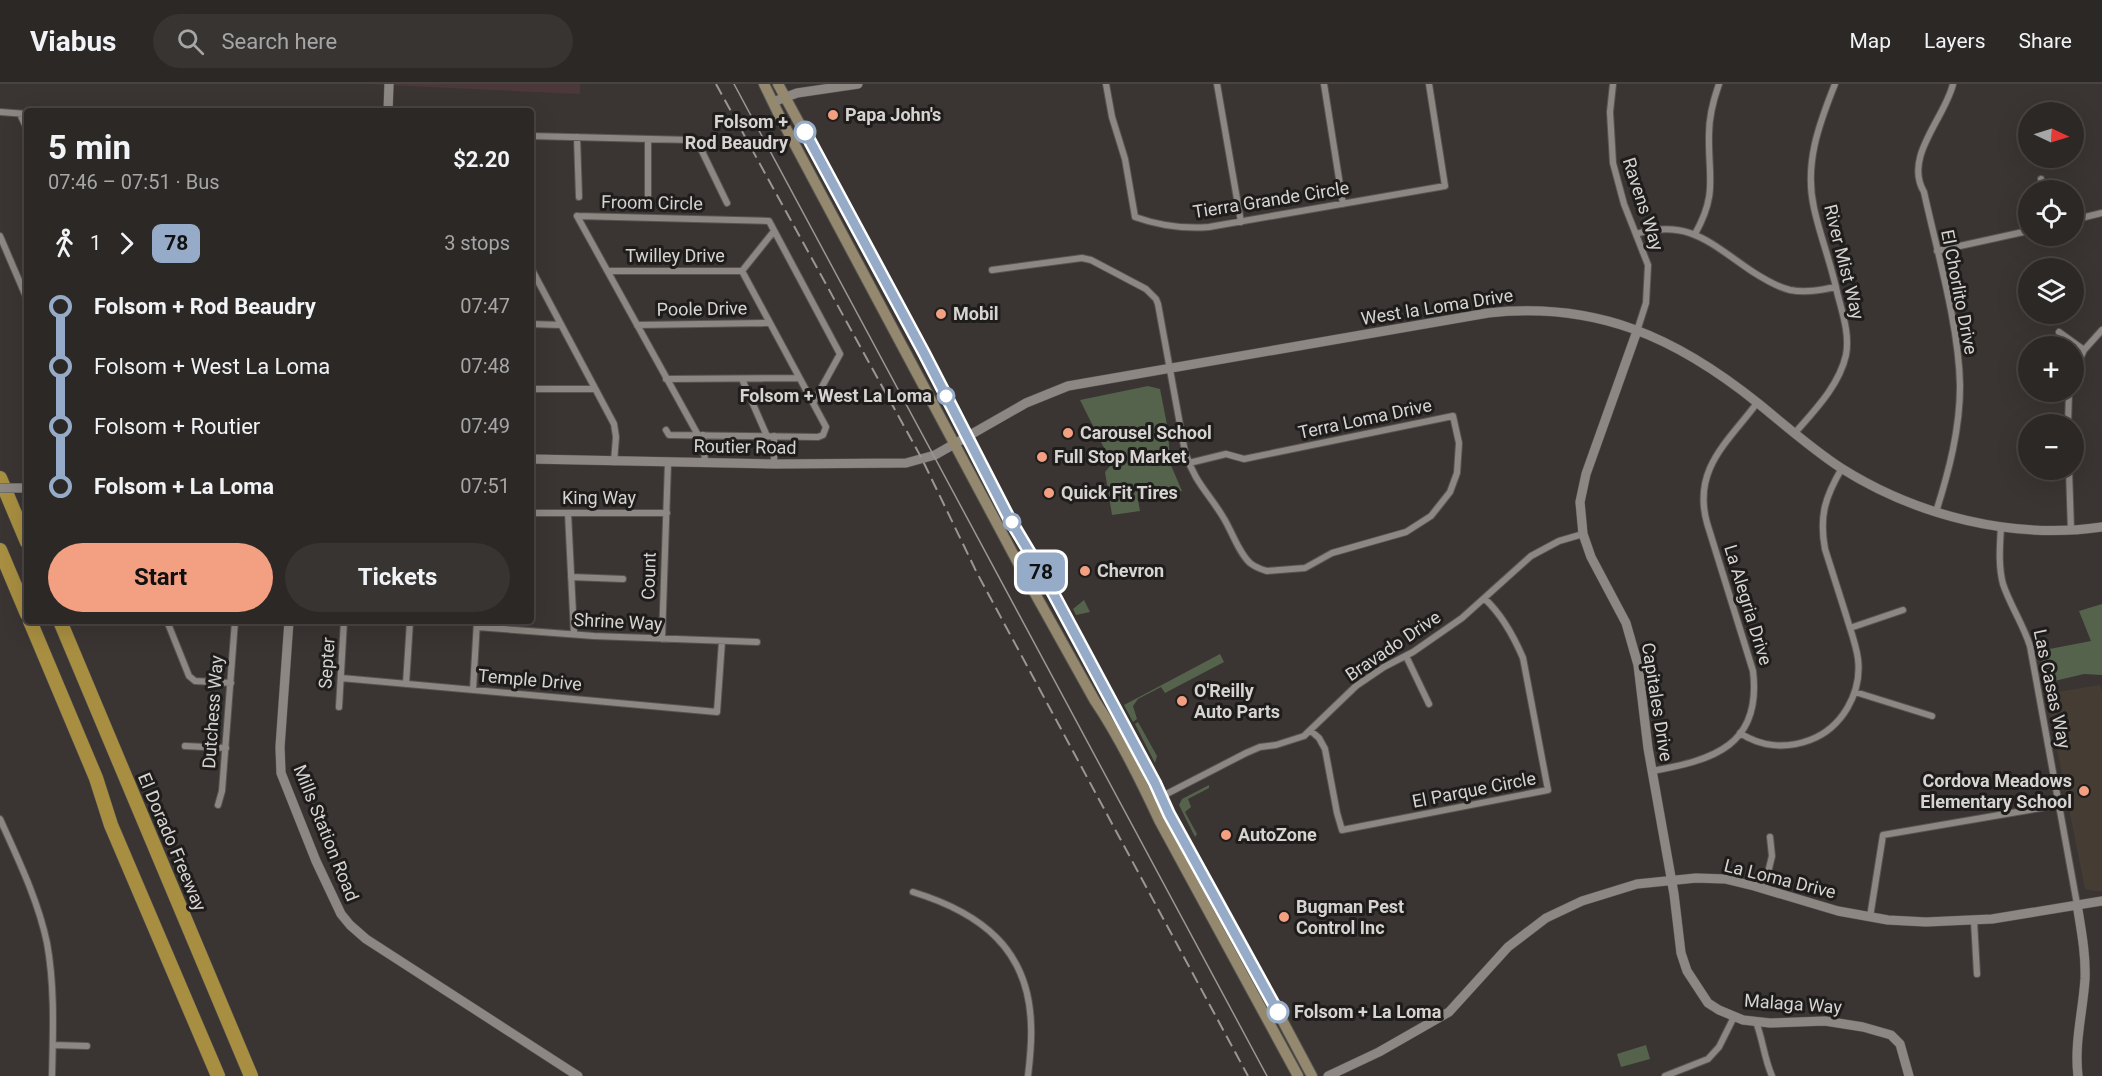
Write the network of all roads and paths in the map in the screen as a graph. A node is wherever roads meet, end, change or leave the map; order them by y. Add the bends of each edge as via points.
1 (388, 84) edge
2 (764, 84) edge
3 (778, 84) edge
4 (858, 84) edge
5 (1106, 84) edge
6 (1217, 84) edge
7 (1324, 84) edge
8 (1430, 84) edge
9 (1613, 84) edge
10 (1719, 84) edge
11 (1835, 84) edge
12 (1953, 84) edge
13 (784, 97) junction
14 (773, 102) junction
15 (388, 108) edge
16 (0, 112) edge
17 (24, 114) edge
18 (534, 136) edge
19 (577, 137) junction
20 (648, 139) junction
21 (579, 197) dead end
22 (727, 202) dead end
23 (648, 204) dead end
24 (1343, 204) junction
25 (2102, 213) edge
26 (2084, 217) edge
27 (1241, 222) junction
28 (774, 231) junction
29 (2018, 233) edge
30 (1636, 234) junction
31 (1695, 234) junction
32 (0, 236) edge
33 (1937, 251) junction
34 (857, 260) junction
35 (992, 270) dead end
36 (608, 271) junction
37 (742, 272) junction
38 (534, 274) edge
39 (24, 285) edge
40 (1836, 286) junction
41 (897, 302) junction
42 (768, 323) junction
43 (534, 324) edge
44 (561, 325) junction
45 (637, 325) junction
46 (2102, 330) edge
47 (1637, 331) junction
48 (2059, 332) dead end
49 (2065, 336) edge
50 (2084, 350) edge
51 (1170, 367) junction
52 (799, 378) junction
53 (666, 379) junction
54 (742, 379) junction
55 (534, 389) edge
56 (595, 389) junction
57 (813, 403) junction
58 (1757, 403) junction
59 (666, 430) dead end
60 (1794, 434) junction
61 (701, 435) junction
62 (770, 436) junction
63 (968, 437) junction
64 (954, 445) junction
65 (534, 459) edge
66 (614, 462) junction
67 (668, 463) junction
68 (705, 463) junction
69 (1189, 463) junction
70 (774, 464) junction
71 (1842, 468) junction
72 (0, 478) edge
73 (2069, 480) edge
74 (0, 488) edge
75 (24, 488) edge
76 (1936, 512) junction
77 (534, 513) edge
78 (568, 513) junction
79 (667, 513) junction
80 (2001, 526) junction
81 (2102, 527) edge
82 (2071, 530) junction
83 (1582, 534) junction
84 (24, 535) edge
85 (0, 550) edge
86 (1018, 563) junction
87 (571, 577) junction
88 (624, 579) dead end
89 (1485, 599) junction
90 (1059, 603) junction
91 (24, 607) edge
92 (1903, 610) dead end
93 (31, 624) edge
94 (61, 624) edge
95 (168, 624) edge
96 (235, 624) edge
97 (289, 624) edge
98 (344, 624) edge
99 (410, 624) edge
100 (477, 624) edge
101 (1850, 628) junction
102 (573, 634) junction
103 (662, 639) junction
104 (722, 641) junction
105 (757, 642) dead end
106 (1406, 656) junction
107 (341, 678) junction
108 (231, 683) junction
109 (406, 684) junction
110 (473, 690) junction
111 (1855, 692) junction
112 (1429, 704) dead end
113 (339, 707) dead end
114 (1932, 716) dead end
115 (1311, 730) junction
116 (1740, 733) junction
117 (185, 746) dead end
118 (226, 748) junction
119 (1652, 771) junction
120 (1162, 797) junction
121 (1151, 802) junction
122 (218, 805) dead end
123 (2058, 805) junction
124 (0, 819) edge
125 (1770, 837) dead end
126 (1671, 881) junction
127 (1764, 889) junction
128 (913, 892) dead end
129 (2102, 901) edge
130 (2076, 904) junction
131 (1870, 917) junction
132 (1974, 921) junction
133 (1977, 974) dead end
134 (1734, 1017) junction
135 (1756, 1022) junction
136 (53, 1045) junction
137 (87, 1046) dead end
138 (52, 1076) edge
139 (218, 1076) edge
140 (254, 1076) edge
141 (578, 1076) edge
142 (1028, 1076) edge
143 (1298, 1076) edge
144 (1312, 1076) edge
145 (1328, 1076) edge
146 (1665, 1076) edge
147 (1772, 1076) edge
148 (1909, 1076) edge
149 (2078, 1076) edge

1 - 15 street
2 - 14 main road
3 - 13 main road
4 - 13 street
5 - 27 street, Tierra Grande Circle via 1135,217 1186,228
6 - 27 street
7 - 24 street
8 - 24 street, Tierra Grande Circle via 1445,186
9 - 30 street, Ravens Way via 1613,163
10 - 31 street via 1709,124 1710,198
11 - 40 street, River Mist Way via 1814,142 1810,175 1814,207
12 - 33 street, El Chorlito Drive via 1925,143 1918,169
13 - 14 street
13 - 41 main road
14 - 34 main road
16 - 17 street
18 - 19 street
19 - 20 street
19 - 21 street
20 - 22 street via 695,142
20 - 23 street
24 - 27 street, Tierra Grande Circle
25 - 26 street
28 - 36 street, Froom Circle via 768,220 577,216
28 - 37 street
28 - 57 street via 840,354
29 - 33 street
30 - 31 street via 1664,228
30 - 47 street, Ravens Way via 1648,279 1646,303
31 - 40 street via 1776,285 1802,291
32 - 39 street
33 - 76 street, El Chorlito Drive via 1954,330 1960,386 1953,450
34 - 41 main road via 867,265 882,292
34 - 64 main road
35 - 51 street, Terra Loma Drive via 1082,258 1146,289 1158,304
36 - 37 street, Twilley Drive
36 - 45 street, Froom Circle
37 - 42 street
38 - 44 street
40 - 60 street, River Mist Way via 1847,339 1844,363 1834,384
41 - 63 main road
42 - 45 street, Poole Drive
42 - 52 street
43 - 44 street
44 - 56 street
45 - 53 street, Froom Circle
46 - 50 street
47 - 51 street, West la Loma Drive via 1581,314 1508,311
47 - 58 street, West la Loma Drive via 1668,342
47 - 83 street, Capitales Drive via 1582,485
48 - 49 street
51 - 63 street, West la Loma Drive via 1068,386 1026,403
51 - 69 street, Terra Loma Drive
52 - 54 street
52 - 57 street
53 - 54 street
53 - 61 street, Froom Circle
54 - 62 street
55 - 56 street
56 - 66 street via 614,424
57 - 62 street via 826,427 823,435
58 - 60 street, West la Loma Drive
58 - 116 street, La Alegria Drive via 1715,457 1707,473 1702,508 1753,671 1754,698
59 - 61 street via 669,435
60 - 71 street, West la Loma Drive
61 - 62 street
61 - 68 street
62 - 70 street
63 - 64 street, West la Loma Drive
63 - 90 main road
64 - 70 street, Routier Road via 906,463
64 - 86 main road
65 - 66 street, Routier Road
66 - 67 street, Routier Road
67 - 68 street, Routier Road
67 - 79 street, Count
68 - 70 street, Routier Road
69 - 69 street, Terra Loma Drive via 1246,558 1267,571 1305,568 1332,554 1423,522 1442,505 1454,483 1460,458 1453,416 1245,459 1226,454
71 - 76 street, West la Loma Drive via 1884,492
71 - 101 street via 1828,492 1822,523 1825,549
72 - 84 highway
73 - 82 street
74 - 75 street, bridge
76 - 80 street, West la Loma Drive
77 - 78 street, King Way
78 - 79 street, King Way
78 - 87 street
79 - 103 street, Count
80 - 82 street, West la Loma Drive
80 - 123 street, Las Casas Way via 2001,575 2030,646
81 - 82 street, West la Loma Drive
83 - 89 street, Bravado Drive via 1532,556
83 - 119 street, Capitales Drive via 1626,623 1634,648
85 - 91 highway
86 - 90 main road via 1031,573 1048,601
86 - 121 main road
87 - 88 street
87 - 102 street
89 - 106 street, Bravado Drive
89 - 115 street, El Parque Circle via 1523,658 1548,790 1342,830 1325,749
90 - 120 main road
92 - 101 street
93 - 139 highway via 96,778 111,825
94 - 140 highway, El Dorado Freeway
95 - 108 street via 189,676 195,681
96 - 108 street, Dutchess Way
97 - 141 street, Mills Station Road via 281,773 341,914 366,939
98 - 107 street, Septer
99 - 109 street
100 - 102 street, Shrine Way
100 - 110 street
101 - 111 street via 1858,660
102 - 103 street, Shrine Way
103 - 104 street, Shrine Way
104 - 105 street, Shrine Way
104 - 110 street, Temple Drive via 717,712
106 - 112 street
106 - 115 street, Bravado Drive via 1356,686
107 - 109 street, Temple Drive
107 - 113 street, Septer
108 - 118 street, Dutchess Way
109 - 110 street, Temple Drive
111 - 114 street
111 - 116 street via 1838,721 1813,739 1776,746
115 - 120 street, Bravado Drive via 1292,741 1246,753
116 - 119 street, La Alegria Drive via 1730,745 1709,758
117 - 118 street
118 - 122 street, Dutchess Way
119 - 126 street, Capitales Drive
120 - 121 street, Bravado Drive
120 - 144 main road
121 - 143 main road
123 - 130 street, Las Casas Way
123 - 131 street via 1882,835
124 - 136 street via 34,898 46,943 53,988
125 - 127 street via 1772,856
126 - 127 street, La Loma Drive via 1715,878
126 - 134 street, Malaga Way via 1687,971 1708,1003
126 - 145 street, La Loma Drive via 1609,892 1546,918 1508,947 1449,1012
127 - 131 street, La Loma Drive
128 - 142 street via 950,904 969,916 1001,941 1010,954 1029,1004
129 - 130 street, La Loma Drive
130 - 132 street, La Loma Drive
130 - 149 street, Las Casas Way via 2085,976
131 - 132 street, La Loma Drive
132 - 133 street
134 - 135 street, Malaga Way
134 - 146 street via 1719,1047 1708,1059
135 - 147 street
135 - 148 street, Malaga Way via 1825,1021 1891,1035 1900,1044
136 - 137 street
136 - 138 street

